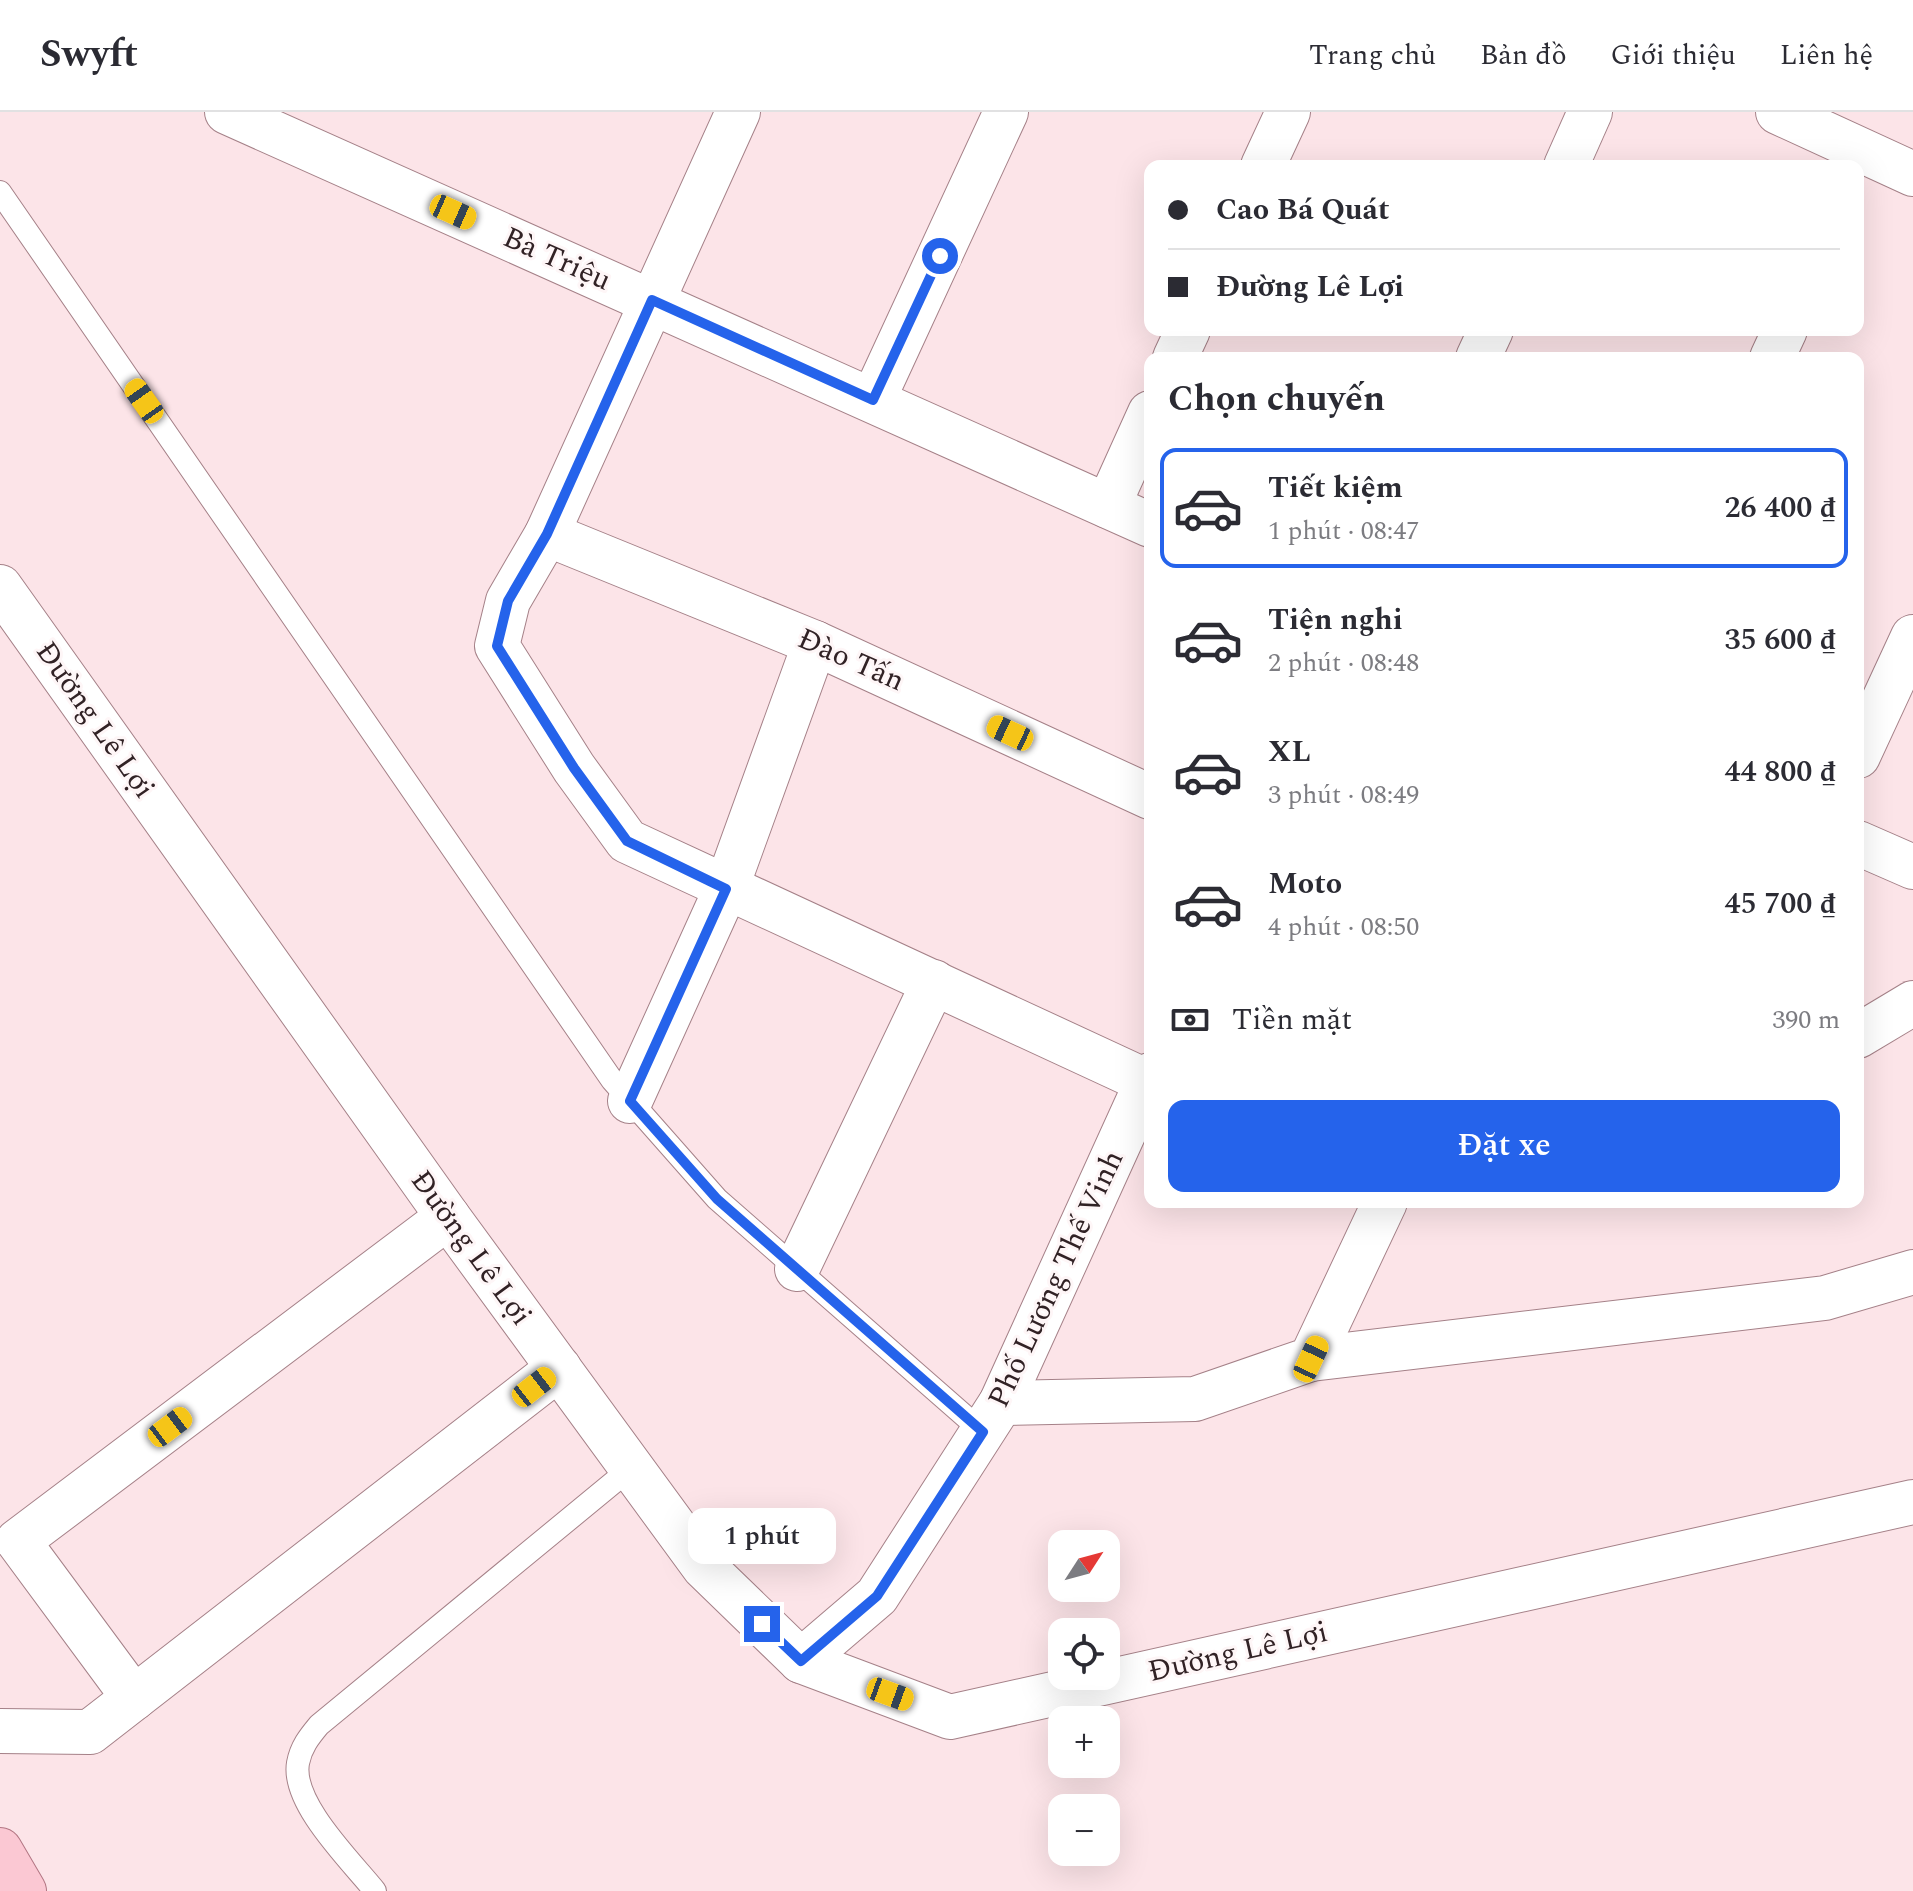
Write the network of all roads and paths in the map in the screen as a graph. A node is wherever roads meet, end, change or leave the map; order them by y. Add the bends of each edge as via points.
1 (227, 112) edge
2 (738, 112) edge
3 (1006, 112) edge
4 (1288, 112) edge
5 (1590, 112) edge
6 (1778, 112) edge
7 (1266, 160) edge
8 (1569, 160) edge
9 (1860, 160) edge
10 (1864, 162) edge
11 (1913, 174) edge
12 (0, 192) edge
13 (652, 300) junction
14 (873, 400) junction
15 (1144, 426) edge
16 (1108, 506) junction
17 (1144, 522) edge
18 (547, 534) junction
19 (0, 587) edge
20 (1913, 637) edge
21 (815, 643) junction
22 (1864, 743) edge
23 (1144, 794) edge
24 (1864, 846) edge
25 (1913, 867) edge
26 (726, 889) junction
27 (934, 982) junction
28 (1913, 1003) edge
29 (1864, 1032) edge
30 (1144, 1078) edge
31 (1144, 1091) edge
32 (630, 1101) junction
33 (1382, 1208) edge
34 (448, 1217) junction
35 (797, 1269) junction
36 (1913, 1272) edge
37 (1311, 1359) junction
38 (559, 1368) junction
39 (992, 1418) junction
40 (631, 1468) junction
41 (1913, 1502) edge
42 (801, 1661) junction
43 (134, 1698) junction
44 (0, 1731) edge
45 (0, 1850) edge
46 (24, 1891) edge
47 (375, 1891) edge

1 - 13 street, Bà Triệu
2 - 13 street
3 - 14 street
4 - 7 street
5 - 8 street
6 - 9 street
10 - 11 street
12 - 32 lane
13 - 14 street, Bà Triệu
13 - 18 street
14 - 16 street, Bà Triệu
15 - 16 street
16 - 17 street, Bà Triệu
18 - 21 street, Đào Tấn
18 - 26 street via 508,601 497,646 627,841
19 - 34 street, Đường Lê Lợi
20 - 22 street
21 - 23 street, Đào Tấn
21 - 26 street
24 - 25 street
26 - 27 street
26 - 32 street
27 - 30 street
27 - 35 street
28 - 29 street
31 - 39 street, Phố Lương Thế Vinh
32 - 35 lane via 717,1199
33 - 37 street
34 - 38 street, Đường Lê Lợi
34 - 43 street via 18,1541
35 - 39 lane
36 - 37 street via 1825,1298
37 - 39 street via 1195,1399
38 - 40 street, Đường Lê Lợi
38 - 43 street
39 - 42 street, Phố Lương Thế Vinh via 877,1596
40 - 42 street, Đường Lê Lợi via 704,1567
40 - 47 lane via 304,1741 297,1766 301,1790 312,1813
41 - 42 street, Đường Lê Lợi via 950,1717
43 - 44 street via 90,1732
45 - 46 main road

